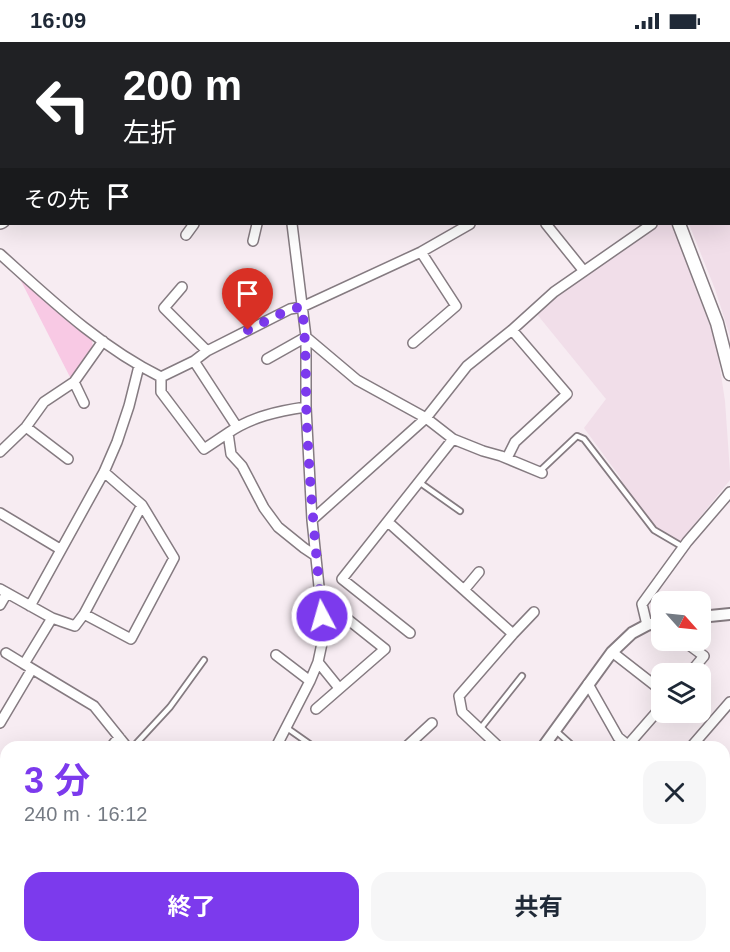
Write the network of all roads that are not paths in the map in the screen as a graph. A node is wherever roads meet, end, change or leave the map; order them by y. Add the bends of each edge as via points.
1 (193, 225) edge
2 (257, 225) edge
3 (292, 225) edge
4 (469, 225) edge
5 (547, 225) edge
6 (650, 225) edge
7 (679, 225) edge
8 (186, 235) dead end
9 (253, 241) dead end
10 (421, 252) junction
11 (0, 254) edge
12 (583, 270) junction
13 (182, 287) dead end
14 (302, 307) junction
15 (512, 330) junction
16 (306, 337) junction
17 (103, 340) junction
18 (413, 343) dead end
19 (207, 351) junction
20 (267, 358) dead end
21 (194, 361) junction
22 (139, 366) junction
23 (730, 374) edge
24 (161, 377) junction
25 (74, 382) junction
26 (84, 404) dead end
27 (306, 407) junction
28 (426, 418) junction
29 (26, 427) junction
30 (237, 427) junction
31 (228, 433) junction
32 (453, 439) junction
33 (0, 452) edge
34 (507, 458) junction
35 (68, 459) dead end
36 (104, 472) junction
37 (540, 472) joint
38 (419, 482) junction
39 (730, 492) edge
40 (142, 505) junction
41 (460, 511) dead end
42 (0, 513) edge
43 (312, 520) junction
44 (388, 522) junction
45 (683, 547) junction
46 (60, 549) junction
47 (316, 556) junction
48 (479, 572) dead end
49 (464, 590) junction
50 (3, 591) edge
51 (321, 598) junction
52 (0, 605) edge
53 (30, 606) junction
54 (534, 612) dead end
55 (84, 614) junction
56 (730, 614) edge
57 (711, 616) edge
58 (52, 618) junction
59 (651, 624) edge
60 (647, 625) junction
61 (410, 633) dead end
62 (513, 634) junction
63 (612, 651) junction
64 (697, 651) edge
65 (6, 653) dead end
66 (276, 655) dead end
67 (204, 660) dead end
68 (318, 662) junction
69 (698, 663) edge
70 (28, 667) junction
71 (522, 676) dead end
72 (310, 681) junction
73 (651, 682) edge
74 (588, 684) junction
75 (339, 688) junction
76 (730, 702) edge
77 (316, 709) dead end
78 (651, 719) edge
79 (0, 723) edge
80 (432, 723) dead end
81 (287, 728) junction
82 (480, 729) junction
83 (555, 730) junction
84 (119, 736) junction
85 (115, 741) edge
86 (123, 741) edge
87 (138, 741) edge
88 (279, 741) edge
89 (305, 741) edge
90 (412, 741) edge
91 (493, 741) edge
92 (547, 741) edge
93 (567, 741) edge
94 (623, 741) edge
95 (633, 741) edge
96 (696, 741) edge

1 - 8 street
2 - 9 street
3 - 14 street
4 - 10 street
5 - 12 street
6 - 12 street
7 - 23 main road via 717,322
10 - 14 street
10 - 18 street via 456,306
11 - 17 street via 66,314
12 - 15 street
13 - 19 street via 164,308
14 - 16 street
14 - 19 street via 290,309
15 - 28 street via 467,366
15 - 34 street via 567,394 515,442
16 - 20 street
16 - 27 street
16 - 28 street via 357,380
17 - 22 street
17 - 25 street
19 - 21 street
21 - 24 street
21 - 30 street
22 - 24 street
22 - 36 street via 129,406
24 - 31 street via 161,392 204,449
25 - 26 street
25 - 29 street via 44,402
27 - 30 street via 274,412
27 - 43 street
28 - 32 street
28 - 43 street
29 - 33 street
29 - 35 street
30 - 31 street
31 - 47 street via 231,454 242,466 264,508 278,527
32 - 34 street
32 - 38 street
34 - 37 street
36 - 40 street
36 - 46 street
37 - 45 lane via 577,436 584,439 654,530
38 - 41 lane
38 - 44 street
39 - 45 street
40 - 55 street
40 - 55 street via 174,558 131,639
42 - 46 street
43 - 47 street
44 - 49 street
44 - 61 street via 342,579
45 - 60 street via 642,604
46 - 53 street
47 - 51 street
48 - 49 street
49 - 62 street
50 - 52 street
50 - 53 street
51 - 68 street via 324,634
51 - 75 street via 385,649
53 - 58 street
54 - 62 street
55 - 58 street via 75,627
56 - 57 street
58 - 70 street
59 - 60 street
60 - 63 street
62 - 82 street via 459,696 462,712
63 - 73 street
63 - 74 street
64 - 69 street via 704,656
65 - 70 street
66 - 72 street
67 - 87 lane
68 - 72 street
68 - 75 street
70 - 79 street
70 - 84 street via 94,706
71 - 82 lane
72 - 81 street
74 - 83 street
74 - 94 street
75 - 77 street
76 - 96 street
78 - 95 street
80 - 90 street
81 - 88 street
81 - 89 lane
82 - 91 street
83 - 92 street
83 - 93 lane
84 - 85 street
84 - 86 street

